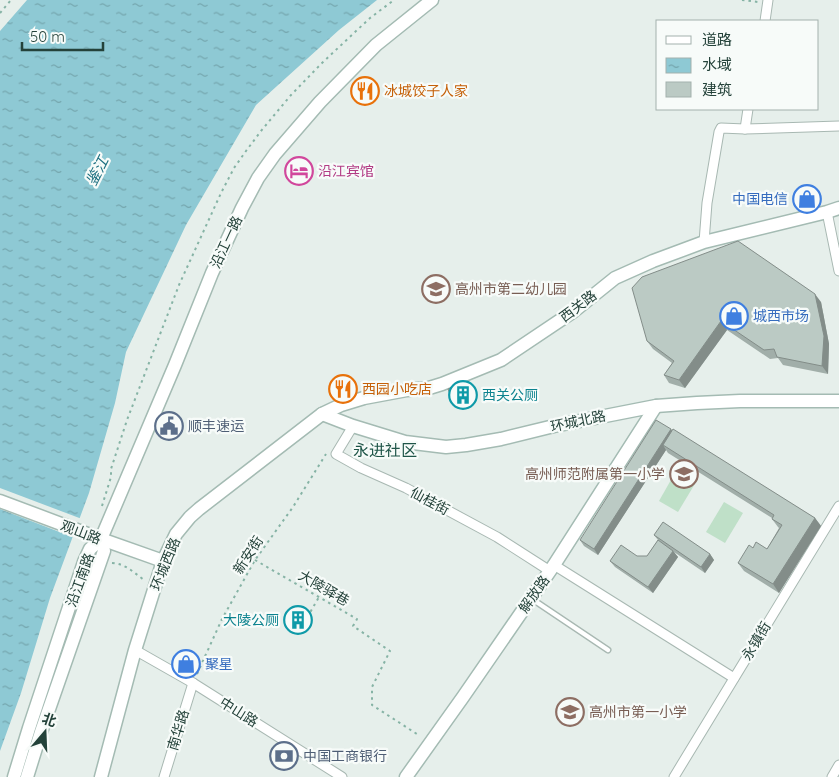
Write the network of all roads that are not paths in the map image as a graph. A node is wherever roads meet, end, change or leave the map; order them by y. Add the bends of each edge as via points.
1 (432, 0) edge
2 (768, 2) edge
3 (764, 20) edge
4 (748, 110) edge
5 (839, 126) edge
6 (745, 129) junction
7 (833, 210) edge
8 (704, 242) junction
9 (839, 271) edge
10 (839, 401) edge
11 (656, 406) junction
12 (322, 414) junction
13 (353, 426) junction
14 (0, 500) edge
15 (839, 506) edge
16 (102, 540) junction
17 (163, 561) junction
18 (552, 568) junction
19 (531, 598) junction
20 (135, 650) junction
21 (608, 650) dead end
22 (734, 678) junction
23 (193, 683) junction
24 (839, 765) edge
25 (14, 777) edge
26 (27, 777) edge
27 (101, 777) edge
28 (164, 777) edge
29 (342, 777) edge
30 (406, 777) edge
31 (674, 777) edge
32 (832, 777) edge

1 - 16 street, 沿江一路 via 376,45 320,102 274,154 258,178 212,273
2 - 3 street
4 - 6 street
5 - 6 street
6 - 8 street via 719,129
7 - 8 street, 西关路
7 - 9 street
8 - 12 street, 西关路 via 615,278 574,311 501,360 429,388 364,398
10 - 11 street, 环城北路 via 740,401
11 - 13 street, 环城北路 via 446,447 405,442
11 - 18 street, 解放路
12 - 13 street, 环城北路
12 - 17 street, 环城西路 via 190,517 176,534
13 - 18 street, 仙桂街 via 336,454 406,488
14 - 16 street, 观山路
15 - 22 street, 永镇街
16 - 17 street, 观山路
16 - 25 street, 沿江南路 via 90,549 84,562
16 - 26 street, 沿江南路 via 104,551
17 - 20 street, 环城西路
18 - 19 street, 解放路
18 - 22 street, 仙桂街
19 - 21 lane
19 - 30 street, 解放路
20 - 23 street, 中山路
20 - 27 street, 环城西路
22 - 31 street, 永镇街
23 - 28 street, 南华路
23 - 29 street, 中山路
24 - 32 street

